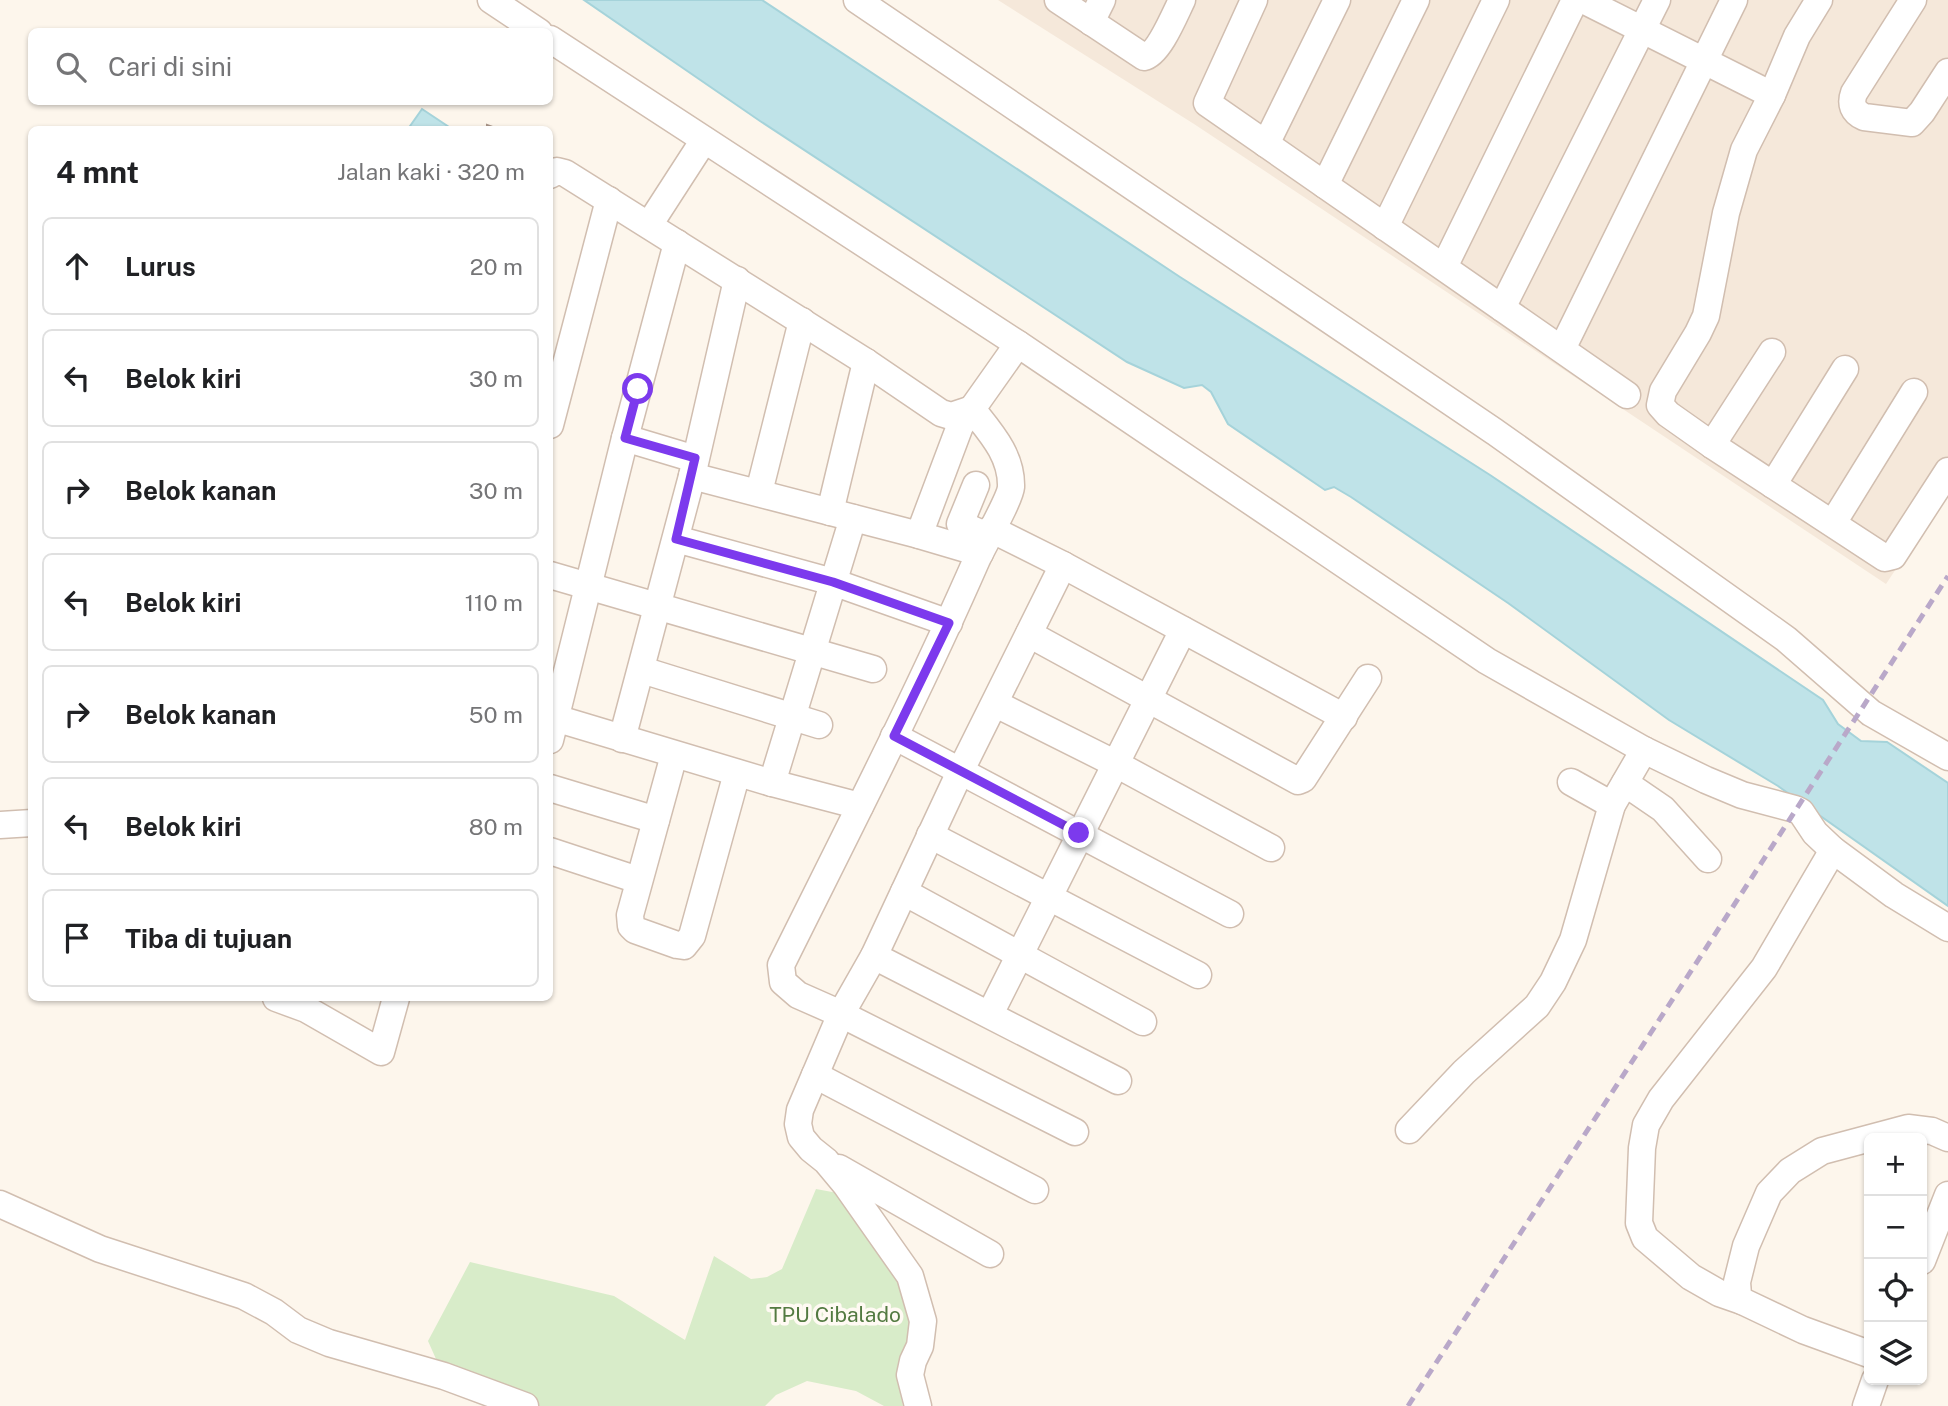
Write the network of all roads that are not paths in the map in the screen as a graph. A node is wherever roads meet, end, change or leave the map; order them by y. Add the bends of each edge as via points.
1 (491, 0) edge
2 (857, 0) edge
3 (1058, 0) edge
4 (1182, 0) edge
5 (1254, 0) edge
6 (1337, 0) edge
7 (1416, 0) edge
8 (1496, 0) edge
9 (1575, 0) edge
10 (1583, 0) edge
11 (1657, 0) edge
12 (1734, 0) edge
13 (1819, 0) edge
14 (1913, 0) edge
15 (1097, 11) edge
16 (533, 28) edge
17 (1643, 29) junction
18 (553, 41) edge
19 (1706, 60) junction
20 (1948, 72) edge
21 (1772, 94) junction
22 (704, 140) junction
23 (1266, 144) junction
24 (553, 173) edge
25 (1325, 185) junction
26 (609, 200) junction
27 (649, 225) junction
28 (1385, 227) junction
29 (677, 243) junction
30 (1444, 267) junction
31 (737, 280) junction
32 (1502, 308) junction
33 (802, 321) junction
34 (1018, 344) junction
35 (1562, 349) junction
36 (1772, 352) dead end
37 (866, 362) junction
38 (1845, 369) dead end
39 (1914, 392) dead end
40 (1627, 395) dead end
41 (972, 409) junction
42 (553, 414) edge
43 (625, 438) junction
44 (1712, 445) junction
45 (694, 467) junction
46 (1948, 471) edge
47 (976, 485) dead end
48 (1773, 485) junction
49 (759, 492) junction
50 (841, 515) junction
51 (1833, 523) junction
52 (919, 535) junction
53 (676, 539) junction
54 (986, 539) junction
55 (1063, 565) junction
56 (553, 576) edge
57 (833, 582) junction
58 (588, 586) junction
59 (659, 605) junction
60 (949, 623) junction
61 (1182, 630) junction
62 (1029, 634) junction
63 (812, 650) junction
64 (873, 669) dead end
65 (642, 670) junction
66 (1368, 678) dead end
67 (1149, 700) junction
68 (996, 704) junction
69 (792, 717) junction
70 (1344, 718) junction
71 (553, 725) edge
72 (819, 725) dead end
73 (553, 729) edge
74 (894, 736) junction
75 (622, 739) junction
76 (1644, 750) junction
77 (674, 755) junction
78 (1948, 757) edge
79 (1116, 764) junction
80 (960, 772) junction
81 (737, 773) junction
82 (1570, 782) dead end
83 (772, 783) junction
84 (553, 789) edge
85 (1619, 794) junction
86 (860, 806) junction
87 (656, 820) junction
88 (28, 823) edge
89 (0, 825) edge
90 (1079, 833) junction
91 (930, 835) junction
92 (1270, 848) dead end
93 (1833, 849) junction
94 (553, 852) edge
95 (1708, 859) dead end
96 (639, 880) junction
97 (904, 892) junction
98 (1049, 897) junction
99 (1230, 914) dead end
100 (1948, 928) edge
101 (874, 956) junction
102 (1020, 956) junction
103 (1198, 975) dead end
104 (395, 1001) edge
105 (308, 1003) edge
106 (841, 1014) junction
107 (990, 1014) junction
108 (1143, 1022) dead end
109 (815, 1075) junction
110 (1118, 1081) dead end
111 (1409, 1130) dead end
112 (1075, 1132) dead end
113 (1948, 1138) edge
114 (826, 1161) junction
115 (1035, 1190) dead end
116 (1948, 1195) edge
117 (0, 1205) edge
118 (990, 1254) dead end
119 (1923, 1259) edge
120 (1742, 1301) junction
121 (1864, 1352) edge
122 (1873, 1385) edge
123 (525, 1406) edge
124 (918, 1406) edge
125 (1866, 1406) edge

1 - 16 street
2 - 78 street via 1495,432 1786,639 1871,713
3 - 15 street
4 - 15 street via 1156,51 1148,57 1140,56
5 - 23 street via 1207,103
6 - 23 street
7 - 25 street
8 - 28 street
9 - 30 street
10 - 17 street
11 - 17 street
12 - 19 street
13 - 21 street via 1797,36
14 - 20 street via 1857,88 1853,107 1864,117 1912,123
17 - 19 street
17 - 32 street
18 - 22 street
19 - 21 street
19 - 35 street
21 - 44 street via 1744,150 1731,190 1703,324 1660,398 1663,410
22 - 27 street
22 - 34 street
23 - 25 street
24 - 26 street via 565,173
25 - 28 street
26 - 27 street
26 - 42 street
27 - 29 street
28 - 30 street
29 - 31 street
29 - 43 street
30 - 32 street
31 - 33 street
31 - 45 street
32 - 35 street
33 - 37 street
33 - 49 street
34 - 41 street
34 - 76 street via 1476,653
35 - 40 street
36 - 44 street
37 - 41 street via 941,413 951,416
37 - 50 street
38 - 48 street
39 - 51 street
41 - 52 street via 951,443
41 - 54 street via 1001,447 1011,475 1011,491
43 - 45 street
43 - 58 street
44 - 48 street
45 - 49 street
45 - 53 street
46 - 51 street via 1891,558 1882,557
47 - 54 street via 960,524
48 - 51 street
49 - 50 street
50 - 52 street
50 - 57 street
52 - 54 street
53 - 57 street
53 - 59 street
54 - 55 street
54 - 60 street
55 - 61 street
55 - 62 street
56 - 58 street
57 - 60 street
57 - 63 street
58 - 59 street
58 - 71 street
59 - 63 street
59 - 65 street
60 - 74 street
61 - 67 street
61 - 70 street
62 - 67 street
62 - 68 street
63 - 64 street
63 - 69 street
65 - 69 street
65 - 75 street
66 - 70 street
67 - 70 street via 1298,781
67 - 79 street
68 - 79 street
68 - 80 street
69 - 72 street
69 - 83 street
73 - 75 street
74 - 80 street
74 - 86 street
75 - 77 street
76 - 85 street
76 - 93 street via 1742,795 1796,809
77 - 81 street
77 - 87 street
79 - 90 street
79 - 92 street
80 - 90 street
80 - 91 street
81 - 83 street
81 - 96 street via 692,936 684,946 631,926
82 - 85 street
83 - 86 street
84 - 87 street
85 - 95 street via 1663,809
85 - 111 street via 1573,940 1553,982 1537,1006
86 - 106 street via 782,965 783,982 789,990
87 - 96 street
88 - 89 street
90 - 98 street
90 - 99 street
91 - 97 street
91 - 98 street
93 - 100 street
93 - 120 street via 1764,968 1661,1099 1646,1125 1639,1214 1645,1238 1691,1277
94 - 96 street
97 - 101 street
97 - 102 street
98 - 102 street
98 - 103 street
101 - 106 street
101 - 107 street
102 - 107 street
102 - 108 street
104 - 105 street via 381,1052
106 - 109 street
106 - 112 street
107 - 110 street
109 - 114 street via 798,1124 811,1149
109 - 115 street
113 - 120 street via 1932,1130 1908,1128 1822,1151 1790,1171 1769,1192 1746,1246 1737,1282
114 - 118 street
114 - 124 street via 910,1276 923,1321 911,1375
116 - 119 street
117 - 123 street via 100,1249 244,1296 298,1331 329,1343 444,1376
120 - 121 street
122 - 125 street

